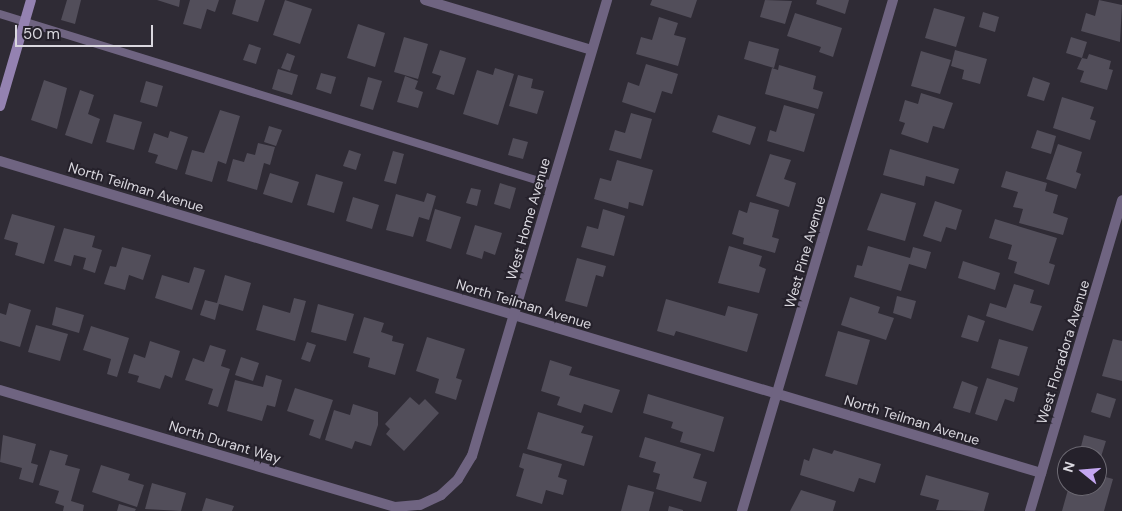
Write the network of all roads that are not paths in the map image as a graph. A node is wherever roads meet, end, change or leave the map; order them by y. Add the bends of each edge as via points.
1 (31, 0) edge
2 (425, 0) edge
3 (607, 0) edge
4 (893, 0) edge
5 (0, 14) edge
6 (25, 21) junction
7 (592, 50) junction
8 (0, 106) edge
9 (0, 161) edge
10 (552, 184) junction
11 (1122, 200) edge
12 (515, 315) junction
13 (0, 390) edge
14 (778, 395) junction
15 (1041, 473) junction
16 (441, 495) joint
17 (742, 511) edge
18 (1030, 511) edge

1 - 6 main road
2 - 7 street
3 - 7 street, West Home Avenue
4 - 14 street, West Pine Avenue
5 - 6 lane
6 - 8 main road
6 - 10 lane
7 - 10 street, West Home Avenue
9 - 12 street, North Teilman Avenue
10 - 12 street, West Home Avenue
11 - 15 street, West Floradora Avenue
12 - 14 street, North Teilman Avenue
12 - 16 street, West Home Avenue via 472,456 458,479
13 - 16 street, North Durant Way via 395,507 420,506
14 - 15 street, North Teilman Avenue
14 - 17 street, West Pine Avenue
15 - 18 street, West Floradora Avenue

